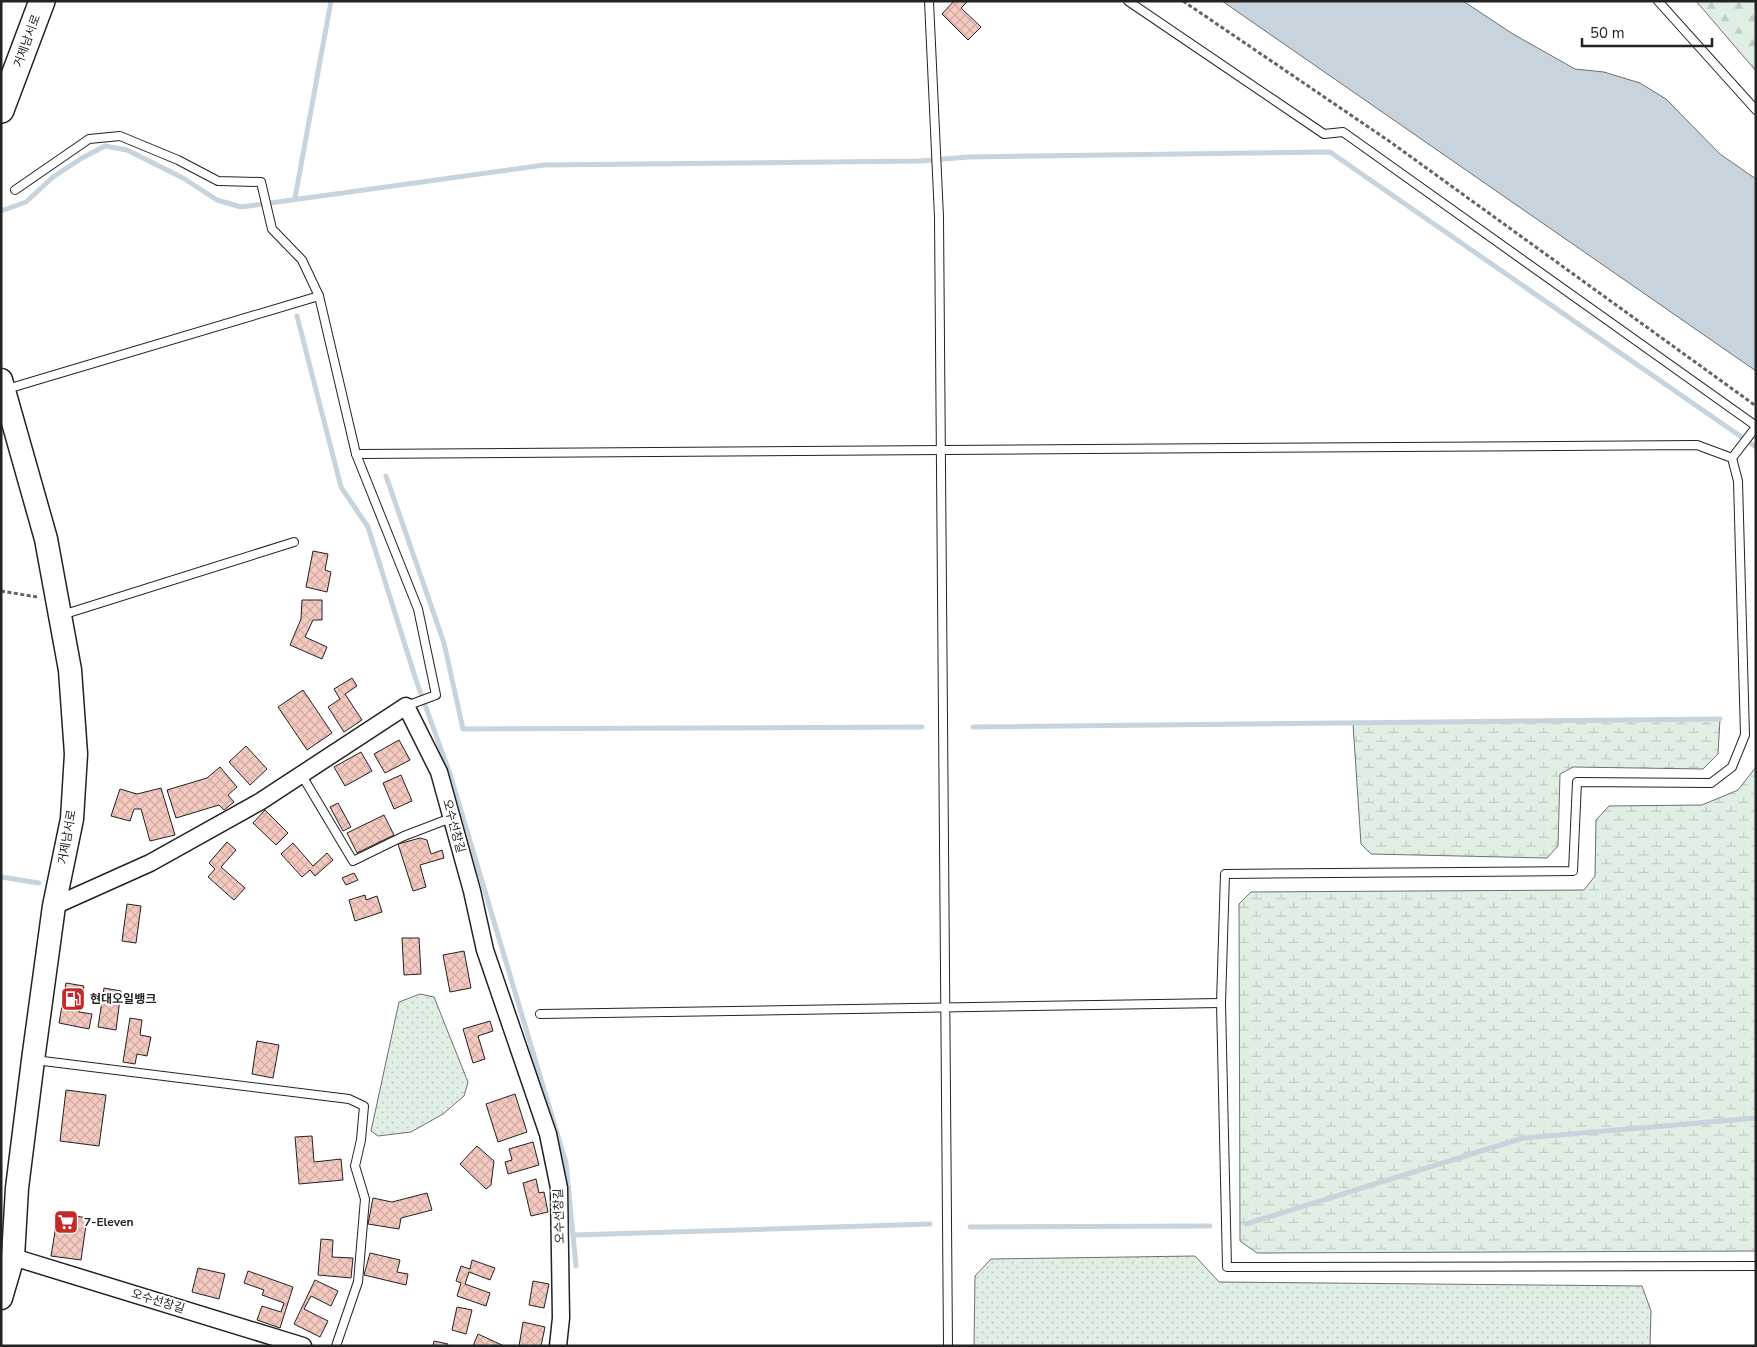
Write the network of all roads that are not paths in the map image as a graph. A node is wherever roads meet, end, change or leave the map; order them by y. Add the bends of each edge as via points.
1 (42, 1) edge
2 (929, 1) edge
3 (1128, 1) edge
4 (1658, 1) edge
5 (1, 110) edge
6 (1756, 110) edge
7 (16, 190) dead end
8 (319, 296) junction
9 (3, 385) edge
10 (1756, 426) edge
11 (940, 449) junction
12 (356, 454) junction
13 (1732, 458) junction
14 (294, 542) dead end
15 (59, 608) junction
16 (406, 706) junction
17 (301, 774) junction
18 (451, 818) junction
19 (54, 906) junction
20 (1221, 1003) junction
21 (945, 1008) junction
22 (540, 1014) dead end
23 (32, 1060) junction
24 (13, 1257) junction
25 (1756, 1266) edge
26 (1, 1298) edge
27 (302, 1346) edge
28 (336, 1346) edge
29 (558, 1346) edge
30 (948, 1346) edge

1 - 5 main road, 거제남서로
2 - 11 lane via 938,190
3 - 10 lane via 1324,134 1343,132
4 - 6 lane
7 - 8 lane via 89,138 120,136 218,181 261,182 272,229 302,260
8 - 9 lane
8 - 12 lane
9 - 15 main road, 거제남서로 via 46,539
10 - 13 lane
11 - 12 lane
11 - 13 lane via 1697,445
11 - 21 lane
12 - 16 lane via 418,609 436,695
13 - 20 lane via 1738,481 1745,735 1732,767 1711,783 1577,782 1573,871 1225,874
14 - 15 lane
15 - 19 main road, 거제남서로 via 70,670 76,754 72,819
16 - 17 street
16 - 18 street, 오수선창길 via 439,772
17 - 18 lane via 354,861 404,836
17 - 19 street via 261,801 150,863
18 - 29 street, 오수선창길 via 485,950 548,1134 559,1188 561,1318
19 - 23 main road, 거제남서로
20 - 21 lane
20 - 25 lane via 1227,1267
21 - 22 lane
21 - 30 lane
23 - 24 main road, 거제남서로 via 16,1188
23 - 28 lane via 349,1099 364,1106 355,1166 365,1199 358,1282
24 - 26 main road, 거제남서로
24 - 27 street, 오수선창길

